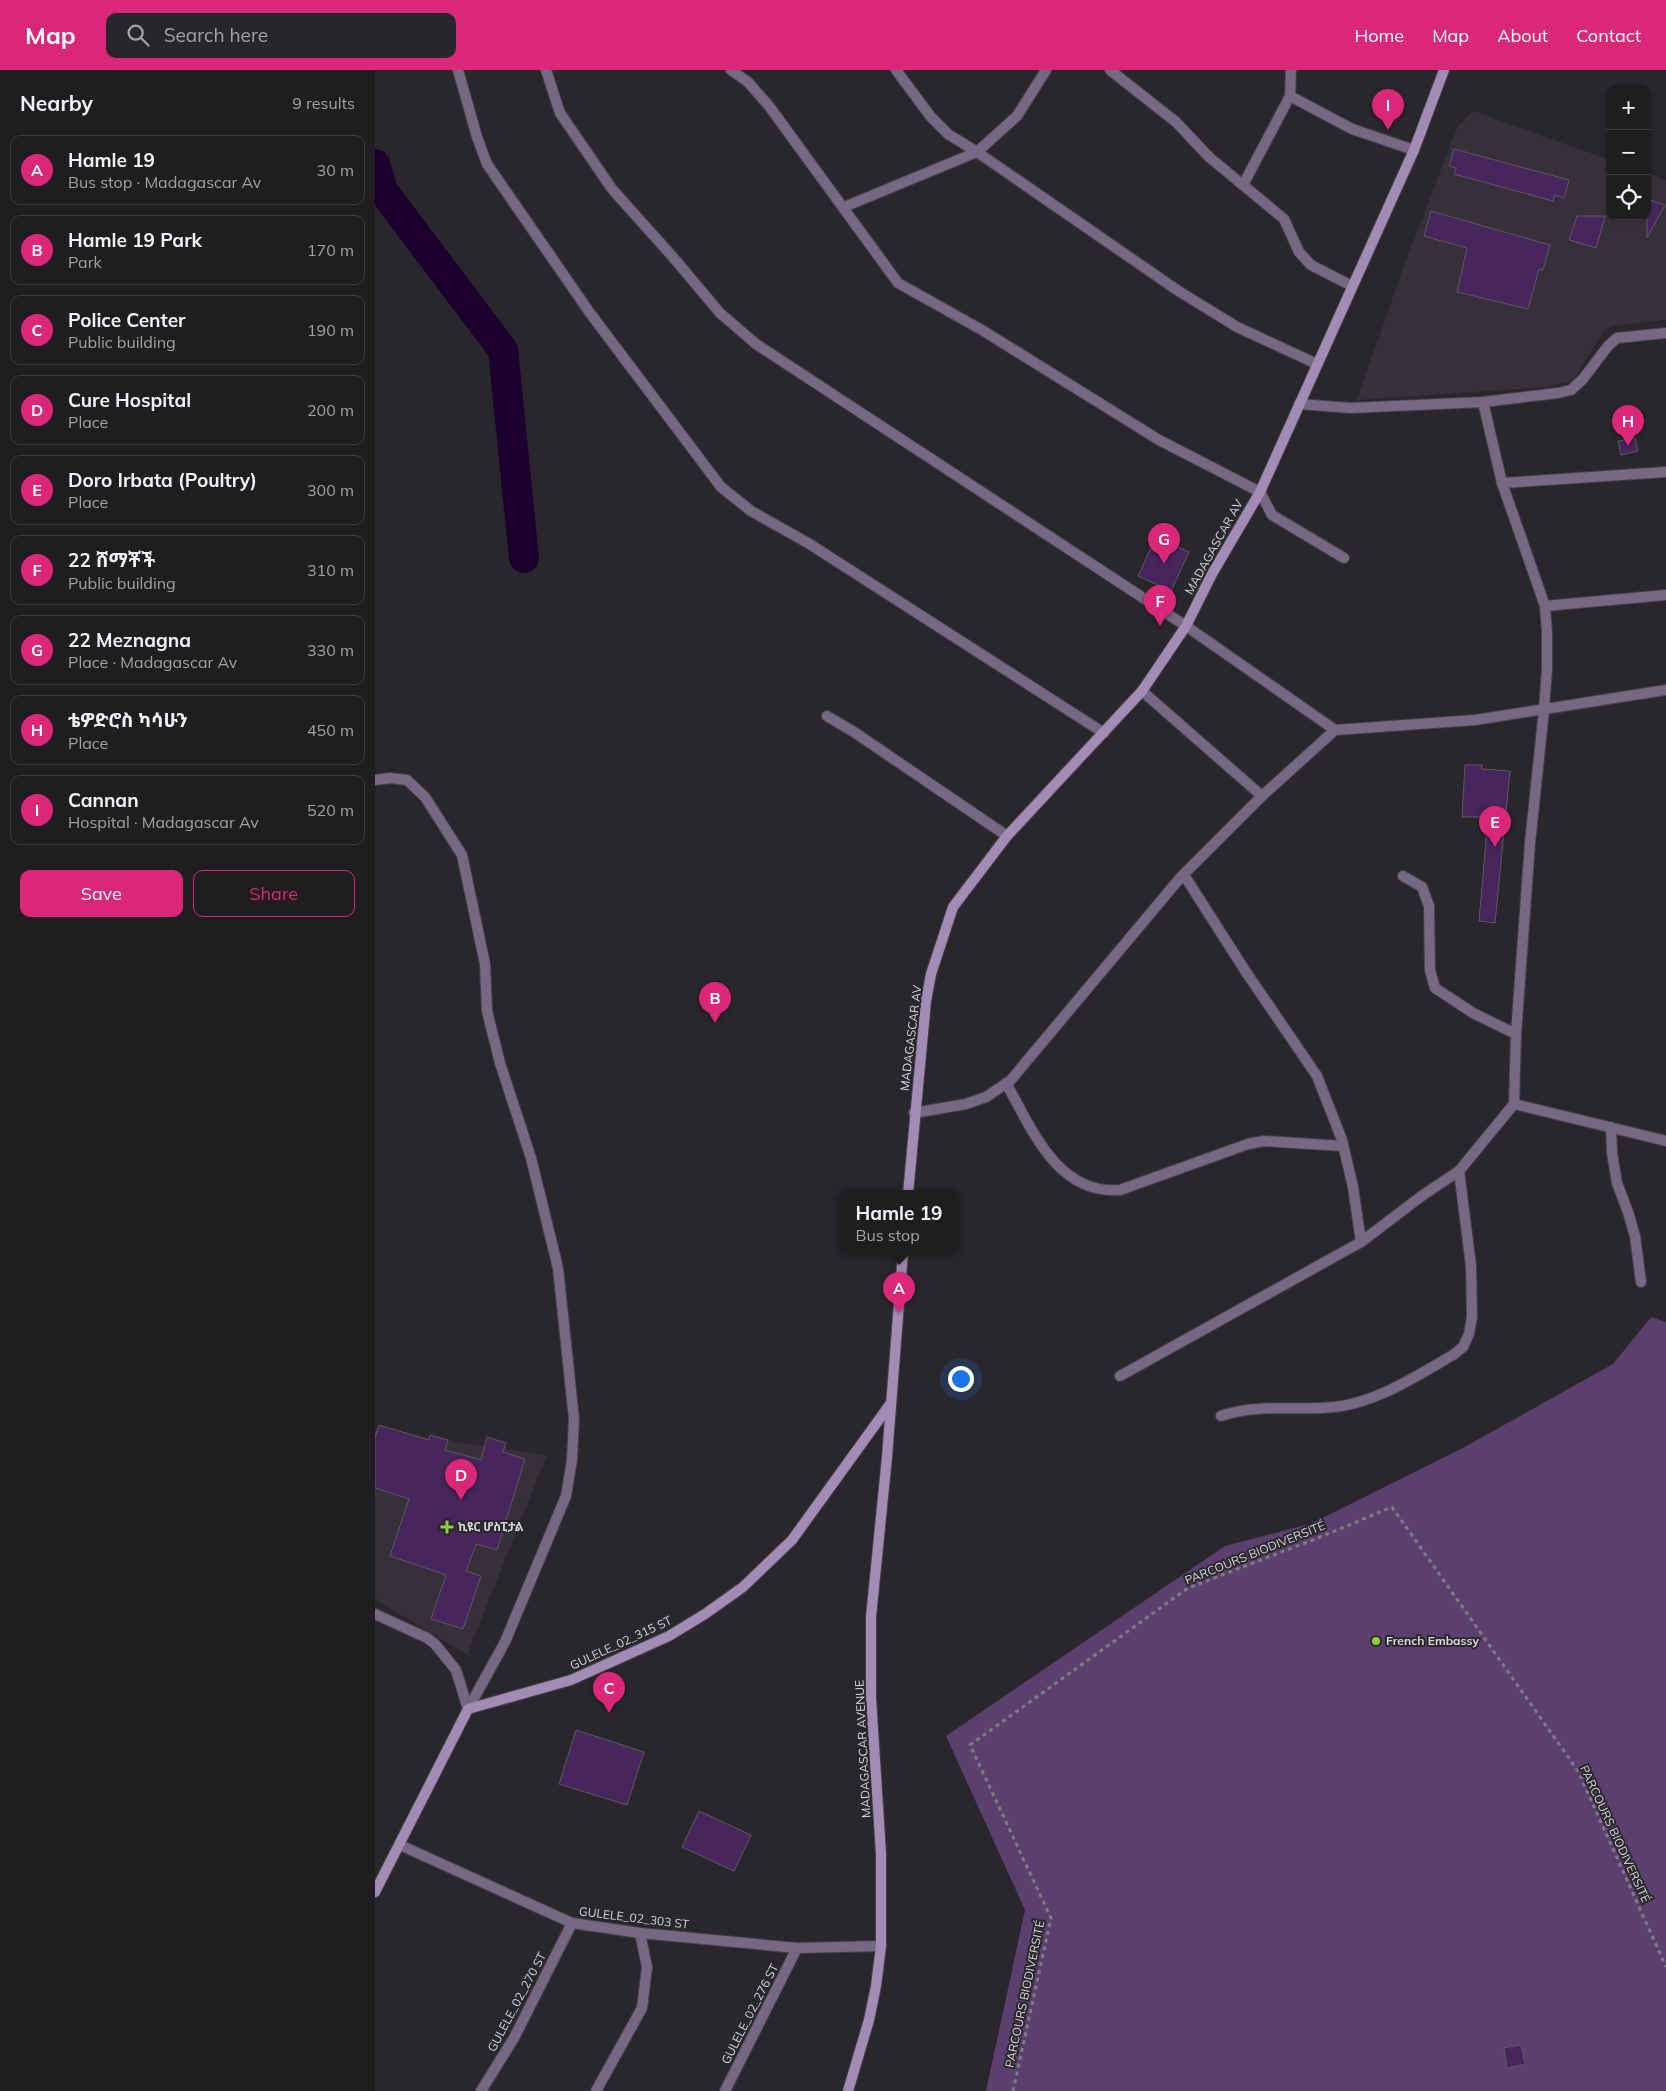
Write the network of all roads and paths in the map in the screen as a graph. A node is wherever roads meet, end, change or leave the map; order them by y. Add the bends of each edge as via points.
1 (458, 70) edge
2 (546, 70) edge
3 (731, 70) edge
4 (897, 70) edge
5 (1046, 70) edge
6 (1111, 70) edge
7 (1291, 70) edge
8 (1444, 70) edge
9 (1290, 96) junction
10 (1414, 150) junction
11 (977, 152) junction
12 (1243, 185) junction
13 (844, 207) junction
14 (1352, 286) junction
15 (1666, 333) edge
16 (1317, 364) junction
17 (1483, 402) junction
18 (1299, 404) junction
19 (1666, 472) edge
20 (1502, 483) junction
21 (1260, 492) junction
22 (1344, 558) dead end
23 (1666, 595) edge
24 (1545, 606) junction
25 (1186, 626) junction
26 (1666, 690) edge
27 (1142, 691) junction
28 (1544, 710) junction
29 (827, 716) dead end
30 (1335, 730) junction
31 (1104, 733) junction
32 (375, 780) edge
33 (1262, 796) junction
34 (1007, 836) junction
35 (1184, 875) junction
36 (1403, 876) dead end
37 (1516, 1034) junction
38 (1007, 1083) junction
39 (1515, 1104) junction
40 (914, 1113) junction
41 (1611, 1127) junction
42 (1666, 1141) edge
43 (1343, 1146) junction
44 (1459, 1171) junction
45 (908, 1190) edge
46 (1361, 1242) junction
47 (903, 1255) edge
48 (1641, 1282) dead end
49 (1120, 1376) dead end
50 (891, 1402) junction
51 (1221, 1416) dead end
52 (375, 1614) edge
53 (468, 1709) junction
54 (400, 1845) junction
55 (378, 1877) edge
56 (375, 1892) edge
57 (572, 1923) junction
58 (641, 1932) junction
59 (881, 1946) junction
60 (797, 1948) junction
61 (1666, 1967) edge
62 (481, 2091) edge
63 (596, 2091) edge
64 (725, 2091) edge
65 (848, 2091) edge
66 (1013, 2091) edge

1 - 31 street via 487,164 590,313 721,487 751,511 808,542
2 - 25 street via 560,113 612,189 720,313 756,344
3 - 13 street via 748,82 769,106
4 - 11 street via 942,129
5 - 11 street via 1017,116
6 - 12 street via 1176,122 1209,157
7 - 9 street
8 - 10 main road, MADAGASCAR AV
9 - 10 street via 1351,129
9 - 12 street
10 - 14 main road, MADAGASCAR AV
11 - 13 street
11 - 16 street via 1177,290 1237,327
12 - 14 street via 1284,219 1299,252 1311,265
13 - 21 street via 898,283 982,330 1159,440
14 - 16 main road, MADAGASCAR AV
15 - 17 street via 1617,338 1571,390
16 - 18 main road, MADAGASCAR AV
17 - 18 street via 1350,408
17 - 20 street
18 - 21 main road, MADAGASCAR AV
19 - 20 street
20 - 24 street
21 - 22 street via 1272,515
21 - 25 main road, MADAGASCAR AV
23 - 24 street
24 - 28 street via 1547,668
25 - 27 main road, MADAGASCAR AV
25 - 30 street
26 - 28 street
27 - 31 main road, MADAGASCAR AV
27 - 33 street
28 - 30 street via 1475,720
28 - 37 street via 1529,842
29 - 34 street
30 - 33 street
31 - 34 main road, MADAGASCAR AV
32 - 53 street via 407,780 425,797 462,855 485,964 487,1012 531,1158 558,1268 574,1419 566,1496 505,1642
33 - 35 street
34 - 40 main road, MADAGASCAR AV via 953,906 931,974
35 - 38 street
35 - 43 street via 1317,1076
36 - 37 street via 1422,887 1429,906 1431,970 1435,988 1473,1013
37 - 39 street
38 - 40 street via 966,1104
38 - 43 street via 1047,1156 1094,1189 1120,1190 1264,1141
39 - 41 street
39 - 44 street
40 - 45 main road, MADAGASCAR AV
41 - 42 street
41 - 48 street via 1617,1183 1635,1236
43 - 46 street
44 - 46 street
44 - 51 street via 1471,1266 1471,1316 1469,1334 1463,1347 1381,1395 1336,1407 1279,1408
46 - 49 street
47 - 50 main road
50 - 53 main road, GULELE_02_315 ST via 792,1540 743,1586 705,1614 669,1636 571,1680
50 - 59 main road, MADAGASCAR AVENUE via 871,1617 871,1698 881,1854
52 - 53 street via 435,1644 456,1670
53 - 54 main road
54 - 55 main road
54 - 57 street, GULELE_02_303 ST
55 - 56 main road
57 - 58 street, GULELE_02_303 ST
57 - 62 street, GULELE_02_270 ST via 514,2038
58 - 60 street, GULELE_02_303 ST
58 - 63 street via 647,1967 642,2008
59 - 60 street, GULELE_02_303 ST
59 - 65 main road, MADAGASCAR AVENUE via 877,1986
60 - 64 street, GULELE_02_276 ST
61 - 66 path, PARCOURS BIODIVERSITÉ via 1578,1771 1392,1507 1188,1588 970,1744 1051,1918

